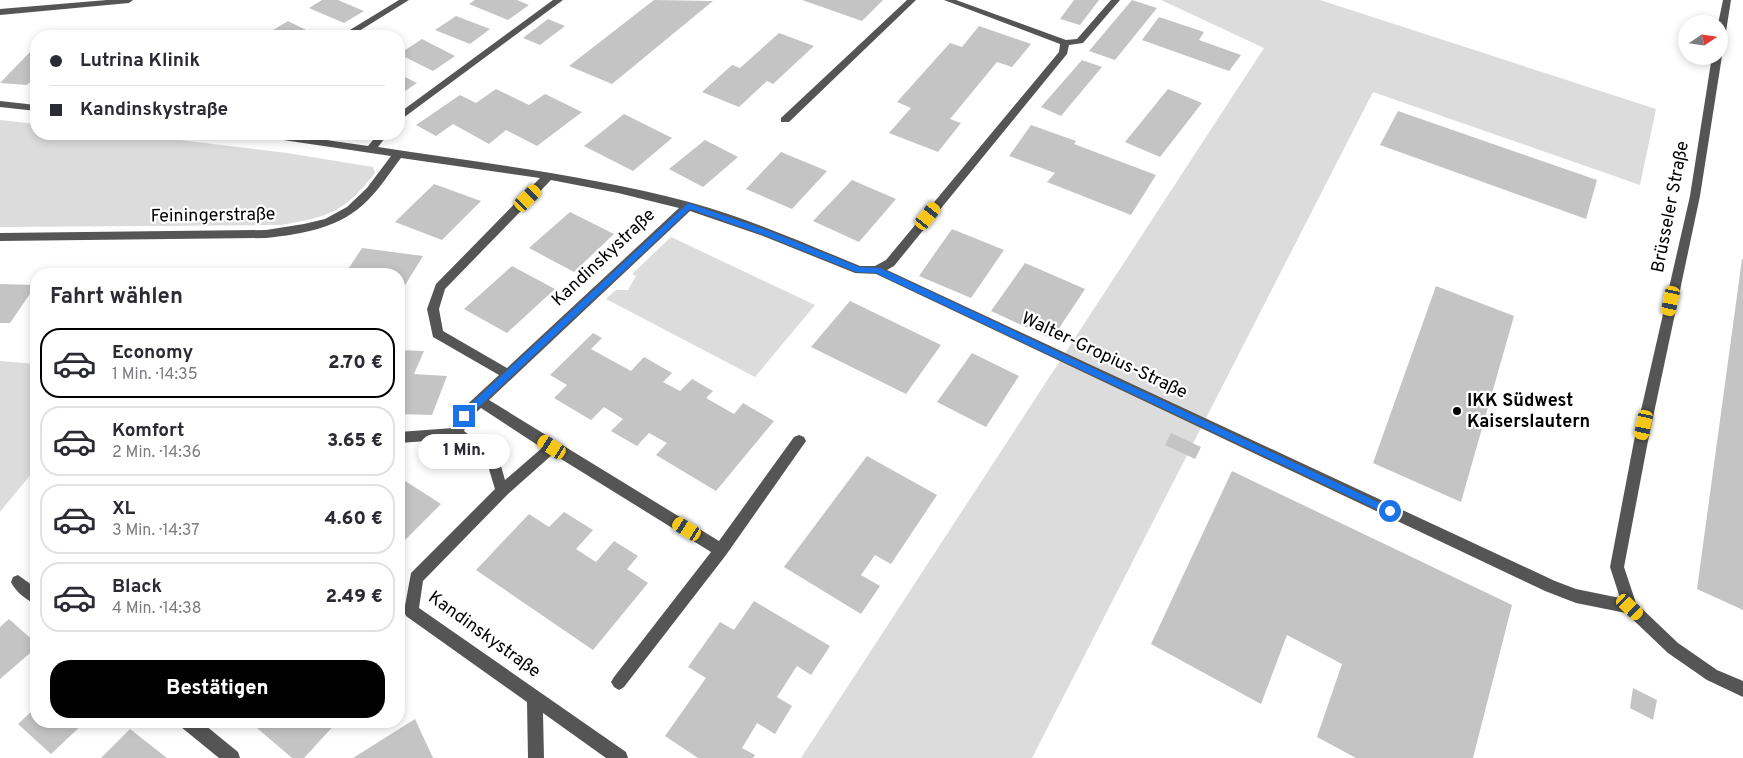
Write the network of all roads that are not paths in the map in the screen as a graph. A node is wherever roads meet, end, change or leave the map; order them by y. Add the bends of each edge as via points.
1 (129, 0) edge
2 (405, 0) edge
3 (559, 0) edge
4 (912, 0) edge
5 (948, 0) edge
6 (1116, 0) edge
7 (1727, 0) edge
8 (0, 12) edge
9 (1724, 15) edge
10 (356, 30) edge
11 (1065, 43) junction
12 (1716, 65) edge
13 (0, 104) edge
14 (30, 107) edge
15 (405, 114) edge
16 (785, 120) dead end
17 (303, 140) edge
18 (378, 140) edge
19 (369, 150) junction
20 (398, 155) junction
21 (550, 176) junction
22 (688, 206) junction
23 (0, 237) edge
24 (877, 270) junction
25 (509, 375) junction
26 (480, 401) junction
27 (457, 433) junction
28 (405, 437) edge
29 (799, 441) dead end
30 (552, 447) junction
31 (502, 491) junction
32 (721, 550) junction
33 (18, 582) dead end
34 (30, 592) edge
35 (1630, 607) junction
36 (619, 682) dead end
37 (1743, 689) edge
38 (534, 697) junction
39 (196, 728) edge
40 (232, 758) edge
41 (536, 758) edge
42 (620, 758) edge

1 - 8 street
2 - 10 street
3 - 15 street
4 - 16 street
5 - 11 street
6 - 11 street via 1080,41
7 - 9 street
11 - 24 street via 1064,52 897,255
12 - 35 street, Brüsseler Straße via 1695,196 1617,567
13 - 14 street
17 - 19 street, Walter-Gropius-Straße
18 - 19 street
19 - 20 street, Walter-Gropius-Straße
20 - 21 street, Walter-Gropius-Straße
20 - 23 street, Feiningerstraße via 360,202 336,219 297,230 266,234
21 - 22 street, Walter-Gropius-Straße via 618,188
21 - 25 street via 440,287 433,309 437,334
22 - 24 street, Walter-Gropius-Straße via 859,270
22 - 25 street, Kandinskystraße
24 - 35 street, Walter-Gropius-Straße via 1550,586 1576,596
25 - 26 street, Kandinskystraße
26 - 27 street, Kandinskystraße via 464,416
26 - 30 street
27 - 28 street
27 - 31 street via 494,463
29 - 32 street
30 - 31 street, Kandinskystraße
30 - 32 street
31 - 38 street, Kandinskystraße via 416,578 411,611
32 - 36 street
33 - 34 street
35 - 37 street, Brüsseler Straße via 1673,648 1712,675
38 - 41 street, Kandinskystraße
38 - 42 street, Kandinskystraße
39 - 40 street

